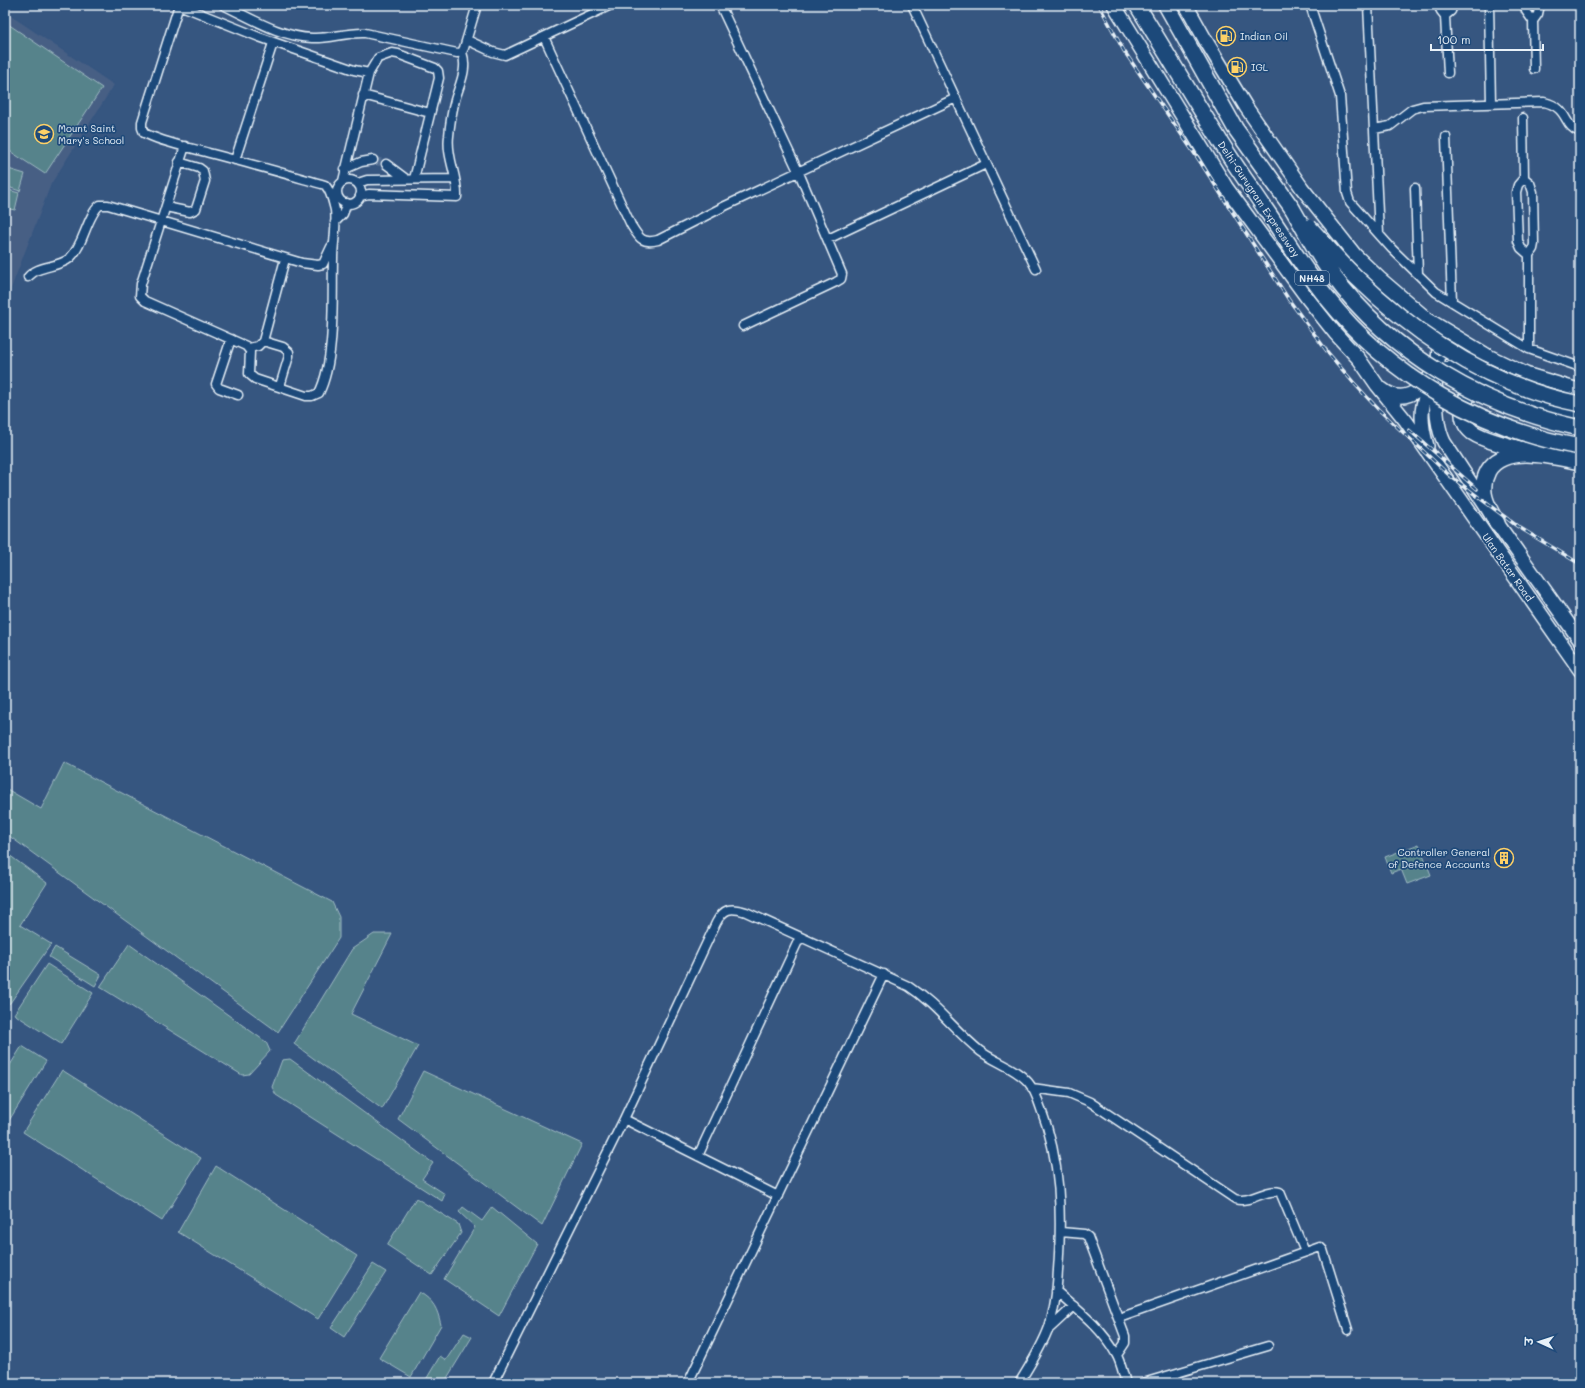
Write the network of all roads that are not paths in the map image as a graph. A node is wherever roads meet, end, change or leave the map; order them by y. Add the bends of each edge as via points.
1 (179, 5) edge
2 (223, 5) edge
3 (477, 5) edge
4 (611, 5) edge
5 (720, 5) edge
6 (912, 5) edge
7 (1114, 5) edge
8 (1137, 5) edge
9 (1166, 5) edge
10 (1186, 5) edge
11 (1310, 5) edge
12 (1368, 5) edge
13 (1438, 5) edge
14 (1453, 5) edge
15 (1489, 5) edge
16 (1525, 5) edge
17 (1540, 5) edge
18 (1445, 16) junction
19 (1533, 21) junction
20 (544, 37) junction
21 (467, 40) junction
22 (273, 42) junction
23 (462, 52) junction
24 (1534, 69) dead end
25 (369, 73) junction
26 (1448, 73) dead end
27 (363, 95) junction
28 (956, 98) junction
29 (1491, 103) junction
30 (430, 113) junction
31 (1522, 118) dead end
32 (1374, 130) junction
33 (1580, 132) edge
34 (1446, 137) dead end
35 (185, 146) junction
36 (235, 160) junction
37 (373, 160) tunnel mouth
38 (179, 162) junction
39 (386, 164) tunnel mouth
40 (986, 164) junction
41 (345, 169) junction
42 (799, 173) junction
43 (1524, 178) junction
44 (410, 179) junction
45 (455, 179) junction
46 (343, 181) junction
47 (358, 183) junction
48 (327, 187) junction
49 (337, 188) junction
50 (1416, 188) dead end
51 (360, 196) junction
52 (332, 200) junction
53 (344, 202) junction
54 (166, 207) junction
55 (1292, 208) junction
56 (162, 220) junction
57 (1327, 221) junction
58 (335, 222) junction
59 (1379, 234) junction
60 (828, 239) junction
61 (334, 242) junction
62 (1529, 255) junction
63 (1277, 257) junction
64 (285, 259) junction
65 (1036, 269) dead end
66 (1418, 274) junction
67 (28, 277) dead end
68 (1452, 302) junction
69 (1427, 319) junction
70 (743, 326) dead end
71 (231, 339) junction
72 (263, 341) junction
73 (249, 348) junction
74 (1529, 350) junction
75 (1485, 354) junction
76 (1580, 367) edge
77 (1447, 370) junction
78 (1435, 381) junction
79 (1377, 385) junction
80 (280, 386) junction
81 (1501, 389) junction
82 (1580, 390) edge
83 (238, 395) dead end
84 (1580, 404) edge
85 (1580, 413) edge
86 (1580, 428) edge
87 (1580, 447) edge
88 (1549, 456) junction
89 (1580, 462) edge
90 (1436, 464) junction
91 (1497, 523) junction
92 (1580, 640) edge
93 (1580, 670) edge
94 (800, 937) junction
95 (884, 974) junction
96 (1032, 1088) junction
97 (624, 1119) junction
98 (698, 1156) junction
99 (778, 1196) junction
100 (1061, 1232) junction
101 (1305, 1252) junction
102 (1056, 1291) junction
103 (1074, 1306) junction
104 (1119, 1318) junction
105 (1348, 1330) dead end
106 (1047, 1331) junction
107 (1268, 1346) dead end
108 (1117, 1354) junction
109 (493, 1383) edge
110 (688, 1383) edge
111 (1019, 1383) edge
112 (1126, 1383) edge
113 (1143, 1383) edge

1 - 22 street
1 - 35 street via 142,128 144,133 150,136
2 - 23 street via 292,36 318,38 365,33 452,53
3 - 21 street
4 - 20 street
5 - 42 street
6 - 28 street
7 - 63 main road via 1226,187
8 - 87 highway, Delhi-Gurugram Expressway / NH48, bridge via 1230,157 1326,298 1356,331 1394,365 1466,410 1516,431
9 - 55 highway, Delhi-Gurugram Expressway / NH48 via 1236,128
10 - 57 main road via 1246,108
11 - 59 street via 1340,96 1348,198
12 - 32 street
13 - 18 street
14 - 18 street
15 - 29 street
16 - 19 street
17 - 19 street
18 - 26 street
19 - 24 street
20 - 21 street via 505,55
20 - 42 street via 631,225 638,237 643,240 658,240
21 - 23 street
22 - 25 street via 326,62
22 - 36 street
23 - 45 street via 465,69 455,101 448,147
25 - 27 street
25 - 30 street via 378,58 392,53 435,68 439,78
27 - 30 street
27 - 41 street
28 - 40 street
28 - 42 street
29 - 32 street via 1417,107 1390,126
29 - 33 street via 1553,104 1562,111 1572,128
30 - 44 street
31 - 43 street
32 - 59 street
34 - 68 street
35 - 36 street
35 - 38 street
36 - 48 street
37 - 41 street
38 - 54 street
38 - 54 street via 199,168 203,171 205,181 196,209 193,211
39 - 44 street
40 - 60 street
40 - 65 street
41 - 46 street
42 - 60 street
43 - 62 street via 1530,182 1533,192 1534,244
43 - 62 street via 1516,188 1518,241
44 - 45 street
44 - 47 street via 366,180
45 - 51 street via 457,197 369,194
46 - 47 street via 352,180
46 - 49 street
47 - 51 street via 361,189
48 - 49 street
48 - 52 street
49 - 53 street via 336,194
50 - 66 street
51 - 53 street via 356,202
52 - 53 street
52 - 58 street
53 - 58 street via 343,214
54 - 56 street
55 - 84 highway, bridge via 1355,276 1395,312 1433,341 1501,380 1546,396
55 - 86 highway, Delhi-Gurugram Expressway / NH48, bridge via 1330,273 1371,319 1413,355 1489,400 1536,418
56 - 64 street
56 - 67 street via 100,205 69,259 32,272
56 - 71 street via 141,284 140,296 145,301
57 - 63 main road via 1330,229 1328,243 1314,262 1298,267
57 - 69 main road via 1355,256
58 - 61 street
59 - 66 street
60 - 70 street via 842,270 841,279
61 - 64 street via 323,264 318,266
61 - 80 street via 329,351 324,381 319,393 312,396 300,395
62 - 74 street
63 - 79 main road
64 - 72 street
66 - 68 street via 1436,292
68 - 74 street
69 - 75 main road
69 - 79 main road via 1437,336 1439,349 1436,367 1426,384 1414,394 1401,396 1387,393
71 - 73 street
71 - 83 street via 216,384 219,388
72 - 73 street via 258,346
72 - 80 street via 283,347 289,352
73 - 80 street via 251,376
74 - 76 street
75 - 77 main road
75 - 82 main road via 1527,374
77 - 78 main road
77 - 81 highway
78 - 90 main road via 1426,395 1422,422 1428,447
78 - 91 main road, Ulan Batar Road via 1440,434
79 - 90 main road
81 - 85 highway via 1556,408
81 - 88 highway via 1482,387 1467,396 1462,411 1467,427 1478,435 1494,441
88 - 89 highway
88 - 91 highway via 1509,456 1491,467 1484,482 1484,496
90 - 93 main road, Ulan Batar Road
91 - 92 main road, Ulan Batar Road
94 - 95 street
94 - 97 street via 738,910 725,911 719,917
94 - 98 street
95 - 96 street via 921,995 970,1042 1023,1077
95 - 99 street
96 - 100 street via 1053,1147
96 - 101 street via 1069,1093 1090,1102 1235,1199 1243,1200 1272,1191 1280,1192
97 - 98 street
97 - 109 street
98 - 99 street
99 - 110 street
100 - 102 street
100 - 104 street via 1084,1234 1088,1237
101 - 104 street
101 - 105 street via 1322,1249
102 - 103 street
102 - 106 street
103 - 106 street
103 - 108 street via 1096,1326
104 - 108 street via 1125,1340
106 - 111 street
107 - 113 street
108 - 112 street

